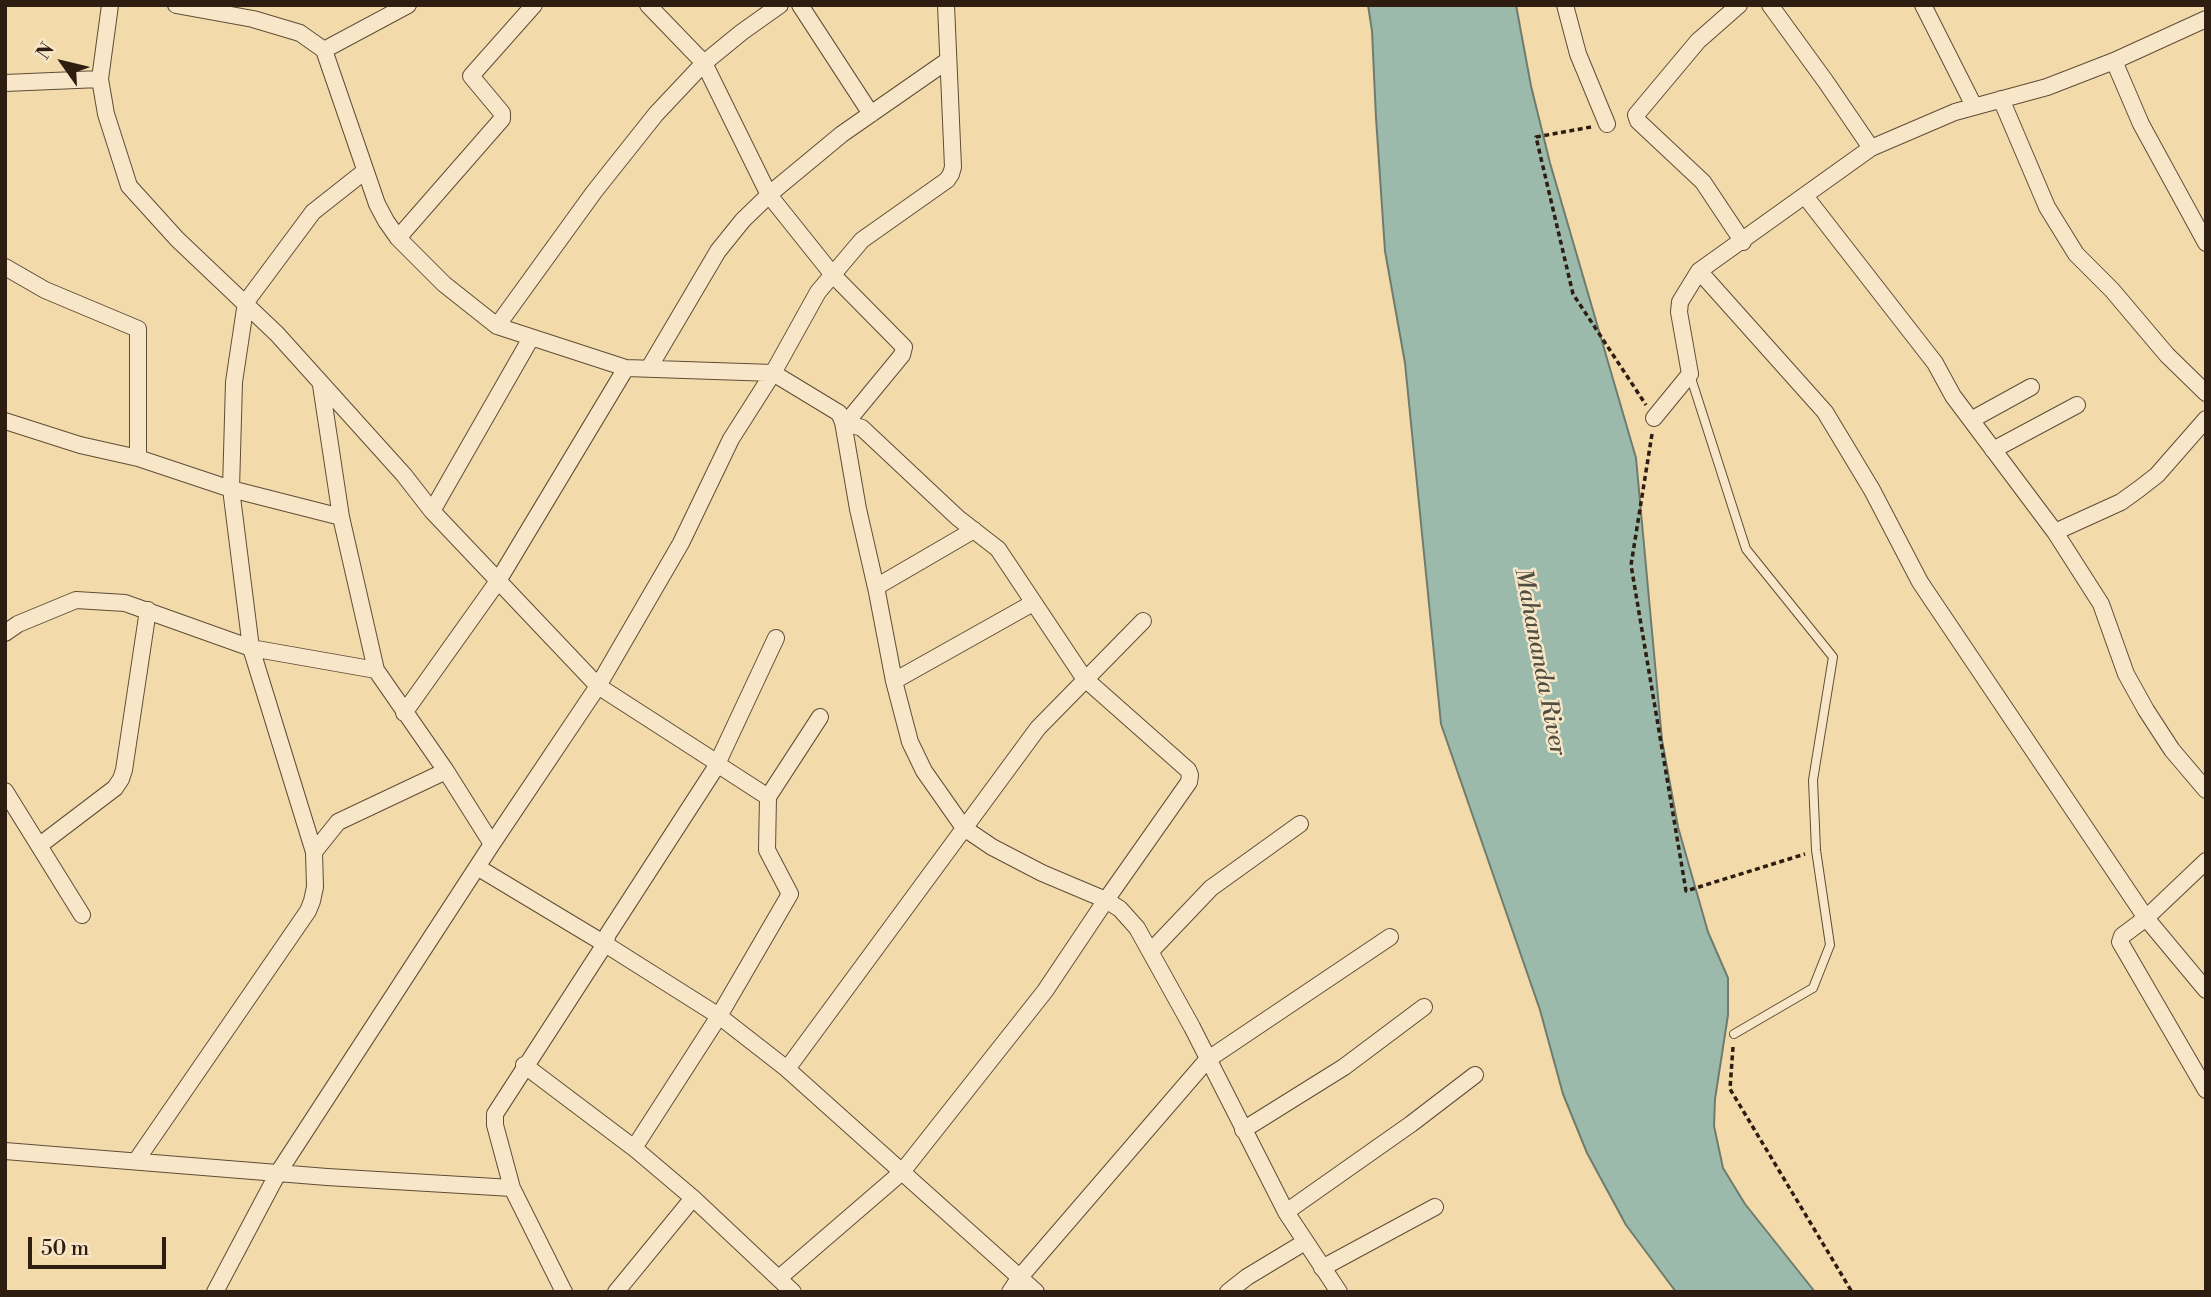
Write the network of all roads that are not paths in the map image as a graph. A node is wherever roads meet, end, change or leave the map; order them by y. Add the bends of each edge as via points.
1 (110, 5) edge
2 (176, 5) edge
3 (408, 5) edge
4 (534, 5) edge
5 (648, 5) edge
6 (780, 5) edge
7 (800, 5) edge
8 (946, 5) edge
9 (1565, 5) edge
10 (1738, 5) edge
11 (1770, 5) edge
12 (1923, 5) edge
13 (388, 9) edge
14 (2206, 19) edge
15 (324, 50) junction
16 (947, 61) junction
17 (2114, 61) junction
18 (704, 63) junction
19 (100, 79) junction
20 (5, 83) edge
21 (2001, 99) junction
22 (1974, 106) junction
23 (871, 114) junction
24 (1607, 124) road end
25 (1871, 148) junction
26 (365, 171) junction
27 (769, 195) junction
28 (1805, 196) junction
29 (398, 238) junction
30 (1743, 242) junction
31 (2206, 243) edge
32 (5, 267) edge
33 (1699, 271) junction
34 (833, 275) junction
35 (246, 302) junction
36 (496, 326) junction
37 (531, 338) junction
38 (626, 368) junction
39 (649, 369) junction
40 (773, 373) junction
41 (1690, 374) junction
42 (321, 385) junction
43 (2031, 387) dead end
44 (2206, 393) edge
45 (2077, 404) dead end
46 (1654, 418) road end
47 (2206, 419) edge
48 (1971, 420) junction
49 (5, 421) edge
50 (845, 422) junction
51 (1993, 450) junction
52 (138, 458) junction
53 (231, 489) junction
54 (432, 511) junction
55 (341, 517) junction
56 (974, 530) junction
57 (2054, 532) junction
58 (498, 581) junction
59 (876, 587) junction
60 (1033, 603) junction
61 (148, 610) junction
62 (1143, 621) dead end
63 (5, 633) edge
64 (776, 638) dead end
65 (251, 648) junction
66 (376, 670) junction
67 (1084, 678) junction
68 (894, 681) junction
69 (598, 686) junction
70 (404, 713) junction
71 (820, 717) dead end
72 (717, 764) junction
73 (446, 772) junction
74 (2206, 790) edge
75 (5, 791) edge
76 (768, 797) junction
77 (1300, 824) dead end
78 (964, 828) junction
79 (492, 844) junction
80 (40, 845) junction
81 (314, 852) junction
82 (2206, 861) edge
83 (477, 867) junction
84 (1106, 900) junction
85 (82, 915) dead end
86 (2146, 918) junction
87 (1390, 937) dead end
88 (605, 944) junction
89 (1151, 951) junction
90 (2206, 990) edge
91 (1424, 1007) dead end
92 (719, 1016) junction
93 (1734, 1034) road end
94 (1207, 1060) junction
95 (524, 1065) junction
96 (787, 1069) junction
97 (1475, 1075) dead end
98 (2206, 1090) edge
99 (1243, 1130) junction
100 (634, 1148) junction
101 (5, 1151) edge
102 (136, 1161) junction
103 (278, 1172) junction
104 (902, 1172) junction
105 (512, 1188) junction
106 (692, 1198) junction
107 (1435, 1207) dead end
108 (1286, 1212) junction
109 (1305, 1242) junction
110 (1322, 1268) junction
111 (1020, 1277) junction
112 (779, 1278) junction
113 (215, 1292) edge
114 (564, 1292) edge
115 (616, 1292) edge
116 (793, 1292) edge
117 (1010, 1292) edge
118 (1036, 1292) edge
119 (1228, 1292) edge
120 (1339, 1292) edge

1 - 19 street
2 - 15 street via 300,33
3 - 13 street
4 - 29 street via 471,76 502,113 502,119
5 - 18 street
6 - 18 street
7 - 23 street
8 - 16 street
9 - 24 street via 1578,54
10 - 30 street via 1698,41 1636,115 1703,182
11 - 25 street
12 - 22 street
13 - 15 street
14 - 17 street
15 - 26 street
16 - 23 street
16 - 34 street via 951,174 862,240
17 - 21 street
17 - 31 street via 2141,124
18 - 27 street
18 - 36 street via 601,183
19 - 20 street
19 - 35 street via 129,186 177,239
21 - 22 street
21 - 44 street via 2047,207 2076,254
22 - 25 street
23 - 27 street
25 - 28 street
26 - 29 street via 377,204
26 - 35 street via 313,212
27 - 34 street
27 - 39 street via 718,251
28 - 30 street
28 - 48 street via 1935,363
29 - 36 street
30 - 33 street
32 - 52 street via 45,290 138,329
33 - 41 street via 1679,312
33 - 86 street via 1825,412 1920,582
34 - 40 street via 818,292
34 - 50 street via 905,349
35 - 42 street
35 - 53 street via 234,382
36 - 37 street
37 - 38 street
37 - 54 street
38 - 39 street
38 - 58 street
39 - 40 street
40 - 50 street via 834,409
40 - 69 street via 731,439 681,543
41 - 46 street
41 - 93 lane via 1746,549 1833,657 1813,780 1816,850 1830,945 1813,988
42 - 54 street
42 - 55 street
43 - 48 street
45 - 51 street
47 - 57 street via 2140,489
48 - 51 street
49 - 52 street
50 - 56 street via 862,428
50 - 59 street
51 - 57 street
52 - 53 street
53 - 55 street
53 - 65 street
54 - 58 street
55 - 66 street
56 - 59 street
56 - 60 street via 998,549
57 - 74 street via 2101,604 2126,674 2146,710
58 - 69 street
58 - 70 street
59 - 68 street
60 - 67 street
60 - 68 street
61 - 63 street via 125,603 76,600
61 - 65 street
61 - 80 street via 121,779
62 - 67 street
64 - 72 street
65 - 66 street
65 - 81 street
66 - 70 street
67 - 78 street via 1038,727
67 - 84 street via 1190,775
68 - 78 street via 910,742 924,771
69 - 72 street
69 - 79 street
70 - 73 street
71 - 76 street
72 - 76 street
72 - 88 street
73 - 79 street
73 - 81 street via 338,822
75 - 80 street
76 - 92 street via 767,850 790,894
77 - 89 street via 1211,888
78 - 84 street via 1017,860
78 - 96 street
79 - 83 street
80 - 85 street
81 - 102 street via 315,887 308,911
82 - 86 street
83 - 88 street
83 - 103 street
84 - 89 street via 1120,909
84 - 104 street via 1045,991
86 - 90 street
86 - 98 street via 2120,942
87 - 94 street
88 - 92 street
88 - 95 street
89 - 94 street
91 - 99 street via 1344,1067
92 - 96 street
92 - 100 street
94 - 99 street
94 - 111 street
95 - 100 street
95 - 105 street via 494,1119
96 - 104 street
97 - 108 street
99 - 108 street
100 - 106 street
101 - 102 street
102 - 103 street
103 - 105 street
103 - 113 street
104 - 111 street
104 - 112 street
105 - 114 street
106 - 112 street
106 - 115 street
107 - 110 street
108 - 109 street
109 - 110 street
109 - 119 street
110 - 120 street
111 - 117 street
111 - 118 street
112 - 116 street

